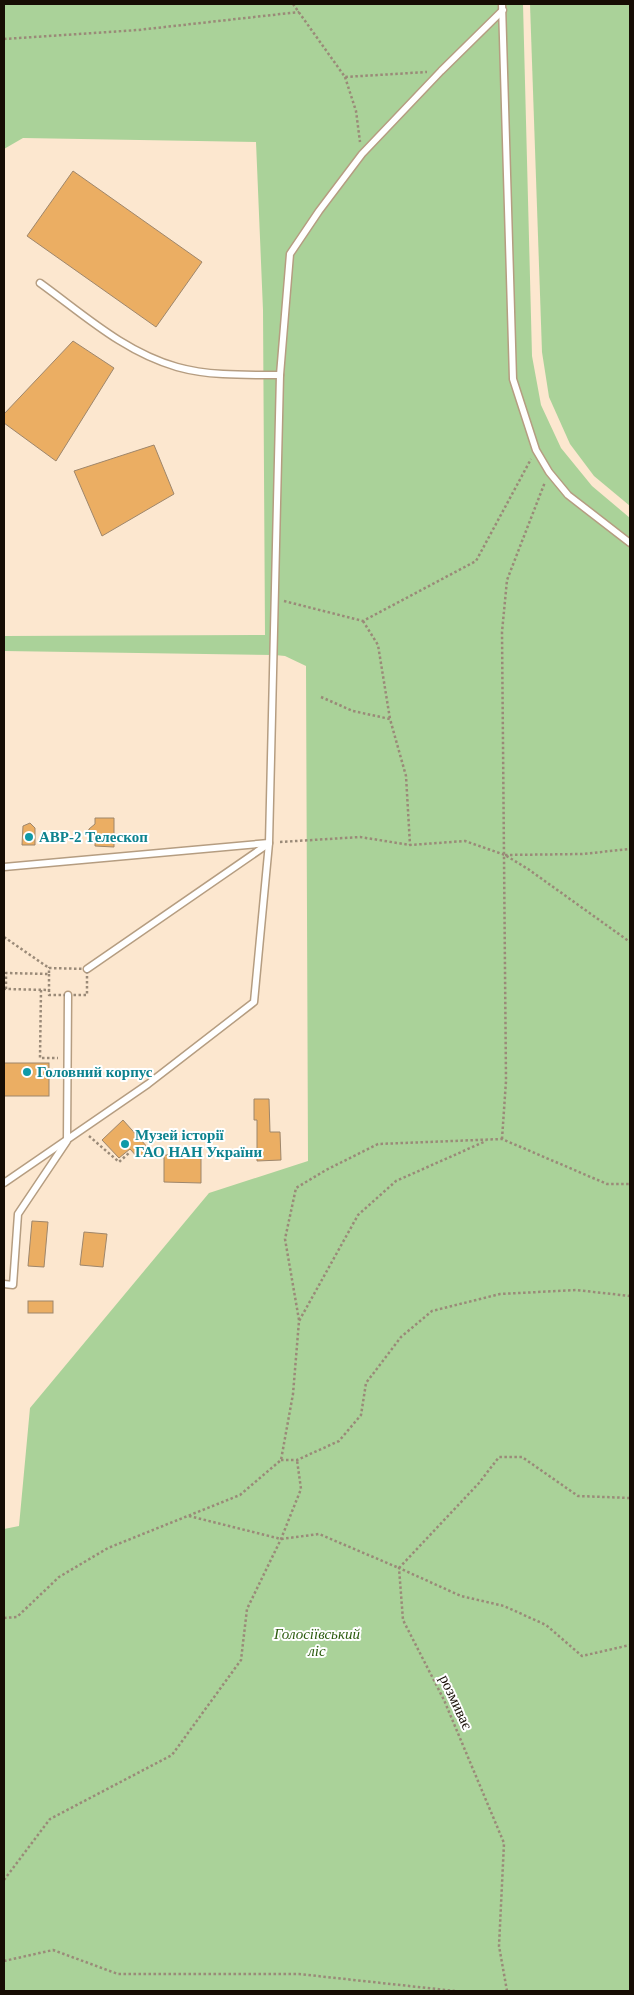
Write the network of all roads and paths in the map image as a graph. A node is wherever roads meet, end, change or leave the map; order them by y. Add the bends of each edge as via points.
1 (293, 4) edge
2 (502, 7) edge
3 (299, 12) junction
4 (4, 39) edge
5 (441, 71) junction
6 (345, 78) junction
7 (362, 154) junction
8 (40, 282) dead end
9 (280, 375) junction
10 (536, 450) junction
11 (549, 472) junction
12 (630, 543) edge
13 (276, 599) junction
14 (363, 621) junction
15 (321, 697) dead end
16 (390, 719) junction
17 (269, 843) junction
18 (410, 845) junction
19 (630, 849) edge
20 (504, 855) junction
21 (4, 867) edge
22 (4, 937) edge
23 (630, 942) edge
24 (49, 968) junction
25 (87, 968) junction
26 (49, 974) junction
27 (5, 982) edge
28 (41, 990) junction
29 (49, 990) junction
30 (68, 995) junction
31 (68, 1058) junction
32 (83, 1130) junction
33 (502, 1139) junction
34 (67, 1141) junction
35 (486, 1141) junction
36 (129, 1153) dead end
37 (4, 1183) edge
38 (630, 1184) edge
39 (4, 1284) edge
40 (630, 1296) edge
41 (300, 1321) junction
42 (281, 1460) junction
43 (297, 1460) junction
44 (630, 1498) edge
45 (187, 1516) junction
46 (281, 1538) junction
47 (399, 1568) junction
48 (4, 1618) edge
49 (630, 1645) edge
50 (4, 1880) edge
51 (4, 1961) edge
52 (455, 1991) edge
53 (507, 1991) edge

1 - 3 path
2 - 5 lane
2 - 10 lane via 513,378
3 - 4 path via 138,30
3 - 6 path
5 - 6 path
5 - 7 lane
6 - 7 path via 356,111
7 - 9 lane via 290,254
8 - 9 lane via 118,341 148,356 178,367 212,373
9 - 13 lane
10 - 11 lane
10 - 14 path via 476,561
11 - 12 lane via 568,495
11 - 20 path via 507,580 502,632
13 - 14 path
13 - 17 lane
14 - 16 path via 378,645
15 - 16 path via 353,711
16 - 18 path via 406,776
17 - 18 path via 360,837
17 - 21 lane
17 - 25 lane
17 - 32 lane via 254,1002
18 - 20 path via 464,841
19 - 20 path via 582,854
20 - 23 path
20 - 33 path via 506,1081
22 - 24 path
24 - 25 path
24 - 26 path
25 - 30 path via 87,995
26 - 27 path via 6,974
26 - 29 path
27 - 28 path via 6,989
28 - 29 path
28 - 31 path via 40,1058
29 - 30 path via 49,995
30 - 31 lane
31 - 34 lane
32 - 34 lane
32 - 36 path via 119,1162
33 - 35 path
33 - 38 path via 607,1184
34 - 37 lane
34 - 39 lane via 18,1214 13,1284
35 - 41 path via 396,1181 358,1215
35 - 41 path via 378,1144 296,1188 285,1239
40 - 43 path via 576,1290 500,1294 432,1311 401,1336 366,1383 361,1416 339,1441
41 - 42 path via 293,1394
42 - 43 path
42 - 45 path via 240,1495
43 - 46 path via 301,1489
44 - 47 path via 578,1496 522,1457 499,1456 479,1483
45 - 46 path
45 - 48 path via 108,1548 59,1578 17,1617
46 - 47 path via 319,1534
46 - 50 path via 247,1609 241,1660 172,1755 50,1819
47 - 49 path via 461,1596 504,1606 546,1624 582,1656
47 - 53 path, розмиває via 403,1620 444,1700 504,1843 499,1946
51 - 52 path via 53,1950 118,1974 300,1974

